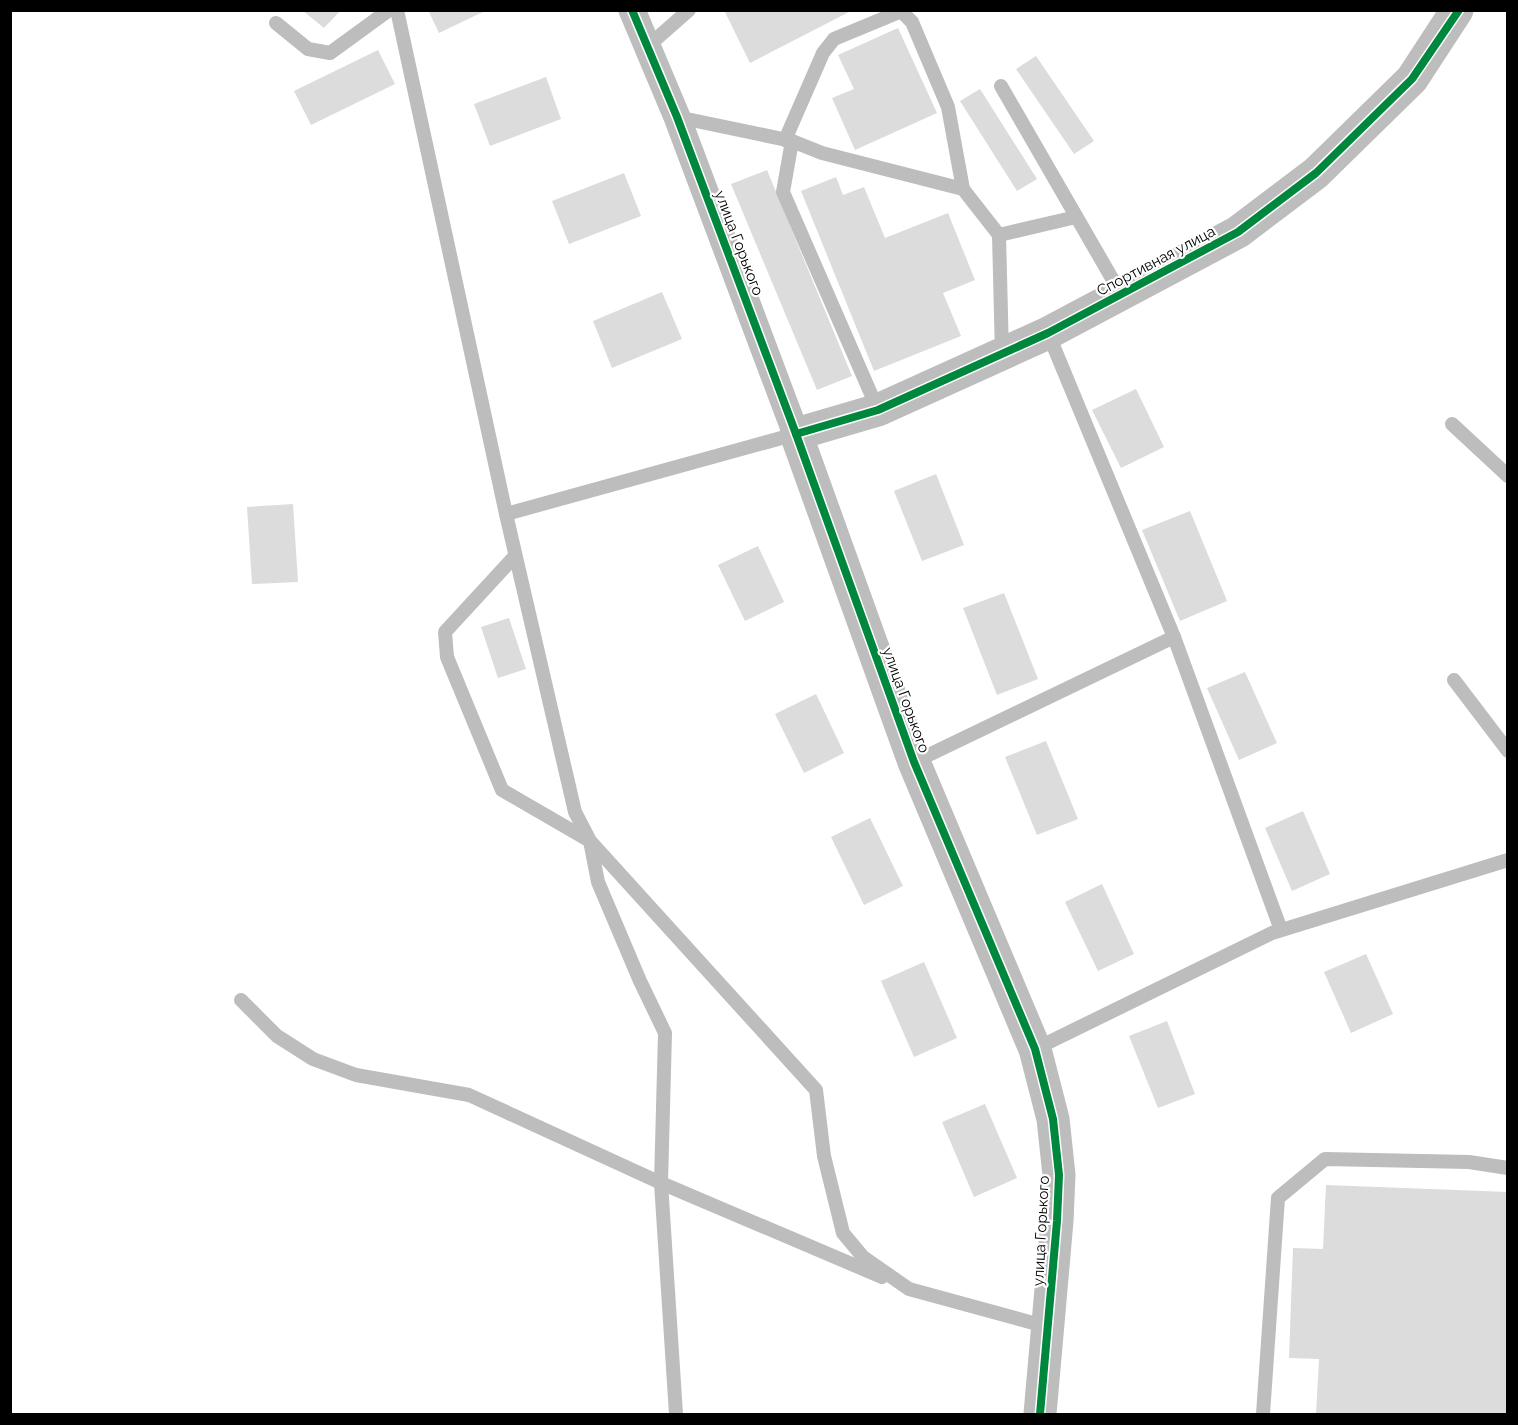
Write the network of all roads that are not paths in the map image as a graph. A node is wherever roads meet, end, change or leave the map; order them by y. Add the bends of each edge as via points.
1 (388, 10) edge
2 (397, 10) edge
3 (632, 10) edge
4 (689, 10) edge
5 (902, 11) edge
6 (1458, 11) edge
7 (276, 23) dead end
8 (647, 47) junction
9 (1001, 86) dead end
10 (677, 117) junction
11 (788, 141) junction
12 (963, 189) junction
13 (1076, 217) junction
14 (999, 235) junction
15 (1121, 294) junction
16 (1048, 333) junction
17 (1002, 355) junction
18 (878, 410) junction
19 (1452, 424) dead end
20 (796, 434) junction
21 (1508, 476) edge
22 (506, 514) junction
23 (515, 556) junction
24 (1174, 637) junction
25 (1454, 680) dead end
26 (1508, 751) edge
27 (914, 762) junction
28 (590, 841) junction
29 (1508, 860) edge
30 (1281, 930) junction
31 (241, 1000) dead end
32 (1035, 1049) junction
33 (1508, 1168) edge
34 (661, 1183) junction
35 (909, 1289) junction
36 (1048, 1327) junction
37 (676, 1414) edge
38 (1040, 1414) edge
39 (1263, 1414) edge

1 - 7 lane via 330,53 308,49
2 - 22 lane
3 - 8 street, улица Горького
4 - 8 lane
5 - 11 lane via 834,39 823,52
5 - 12 lane via 912,22 948,107
6 - 15 street, Спортивная улица via 1413,79 1316,173 1238,232
8 - 10 street, улица Горького
9 - 13 lane
10 - 11 lane
10 - 20 street, улица Горького
11 - 12 lane
11 - 18 lane via 783,192
12 - 14 lane
13 - 14 lane
13 - 15 lane
14 - 17 lane
15 - 16 street, Спортивная улица
16 - 17 street, Спортивная улица
16 - 24 lane
17 - 18 street, Спортивная улица
18 - 20 street, Спортивная улица
19 - 21 lane
20 - 22 lane
20 - 27 street, улица Горького
22 - 23 lane
23 - 28 lane via 575,812
23 - 28 lane via 445,632 447,657 502,790
24 - 27 lane
24 - 30 lane
25 - 26 lane
27 - 32 street, улица Горького
28 - 34 lane via 598,882 665,1033
28 - 35 lane via 816,1090 824,1156 843,1233 863,1257
29 - 30 lane
30 - 32 lane
31 - 34 lane via 277,1036 313,1059 356,1075 469,1095
32 - 36 street, улица Горького via 1053,1119 1059,1175
33 - 39 lane via 1469,1162 1325,1159 1278,1198
34 - 35 lane
34 - 37 lane
35 - 36 lane
36 - 38 street, улица Горького

